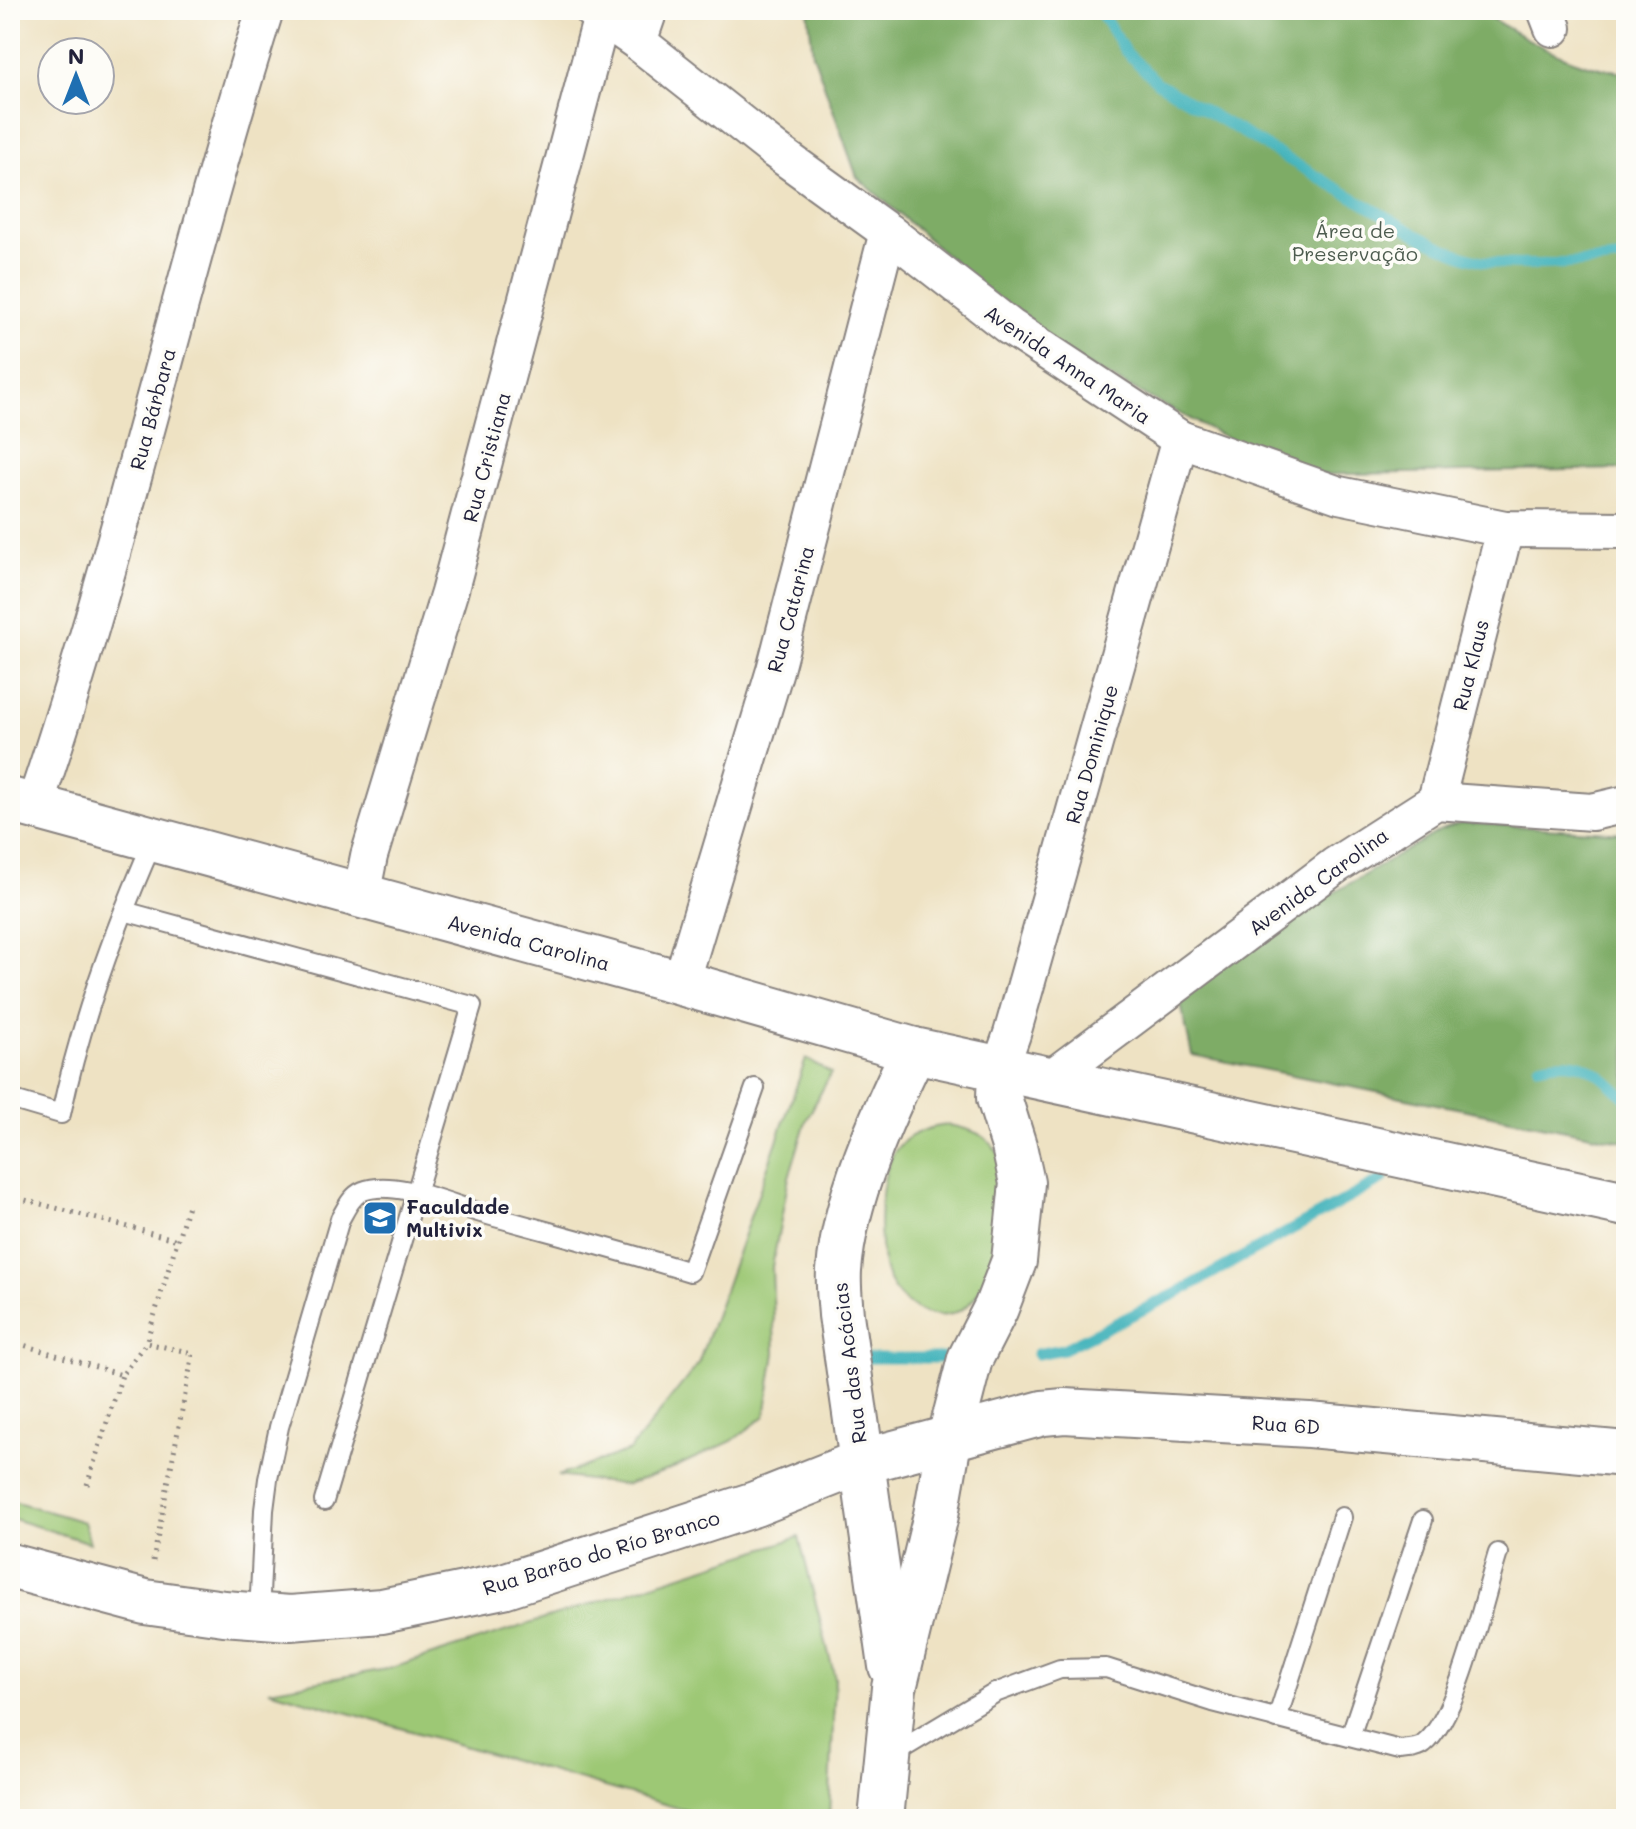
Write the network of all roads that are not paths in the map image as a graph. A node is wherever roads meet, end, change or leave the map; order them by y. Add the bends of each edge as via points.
1 (265, 10) edge
2 (597, 13) edge
3 (644, 26) edge
4 (888, 232) junction
5 (1180, 439) junction
6 (1505, 529) junction
7 (1626, 530) edge
8 (1436, 801) junction
9 (22, 803) edge
10 (1626, 804) edge
11 (154, 839) junction
12 (361, 896) junction
13 (124, 911) junction
14 (681, 983) junction
15 (914, 1050) junction
16 (1000, 1068) junction
17 (1050, 1079) junction
18 (755, 1088) dead end
19 (10, 1099) edge
20 (416, 1193) junction
21 (1626, 1204) edge
22 (949, 1441) junction
23 (1626, 1454) edge
24 (861, 1462) junction
25 (324, 1501) dead end
26 (1342, 1517) dead end
27 (1423, 1520) dead end
28 (1498, 1553) dead end
29 (10, 1566) edge
30 (259, 1615) junction
31 (894, 1688) junction
32 (1277, 1719) junction
33 (1350, 1737) junction
34 (887, 1757) junction
35 (881, 1819) edge

1 - 9 street, Rua Bárbara via 131,487
2 - 3 street, Avenida Anna Maria
2 - 12 street, Rua Cristiana via 449,593
3 - 4 street, Avenida Anna Maria via 776,151
4 - 5 street, Avenida Anna Maria via 1010,327
4 - 14 street, Rua Catarina via 775,670
5 - 6 street, Avenida Anna Maria via 1339,495
5 - 16 street, Rua Dominique
6 - 7 street, Avenida Anna Maria
6 - 8 street, Rua Klaus
8 - 10 street via 1592,812
8 - 17 street, Avenida Carolina via 1336,865
9 - 11 street, Avenida Carolina
11 - 12 street, Avenida Carolina
11 - 13 lane
12 - 14 street, Avenida Carolina
13 - 19 lane via 74,1055 61,1114
13 - 20 lane via 472,1006
14 - 15 street, Avenida Carolina
15 - 16 street, Avenida Carolina
15 - 24 street, Rua das Acácias via 871,1150 846,1226 839,1272
16 - 17 street, Avenida Carolina
16 - 22 street, Rua das Acácias via 999,1098 1022,1183 1014,1261 970,1359
17 - 21 street, Avenida Carolina
18 - 20 lane via 690,1272
20 - 25 lane
20 - 30 lane via 363,1191 340,1219 271,1466
22 - 23 street, Rua 6D via 1064,1411 1309,1425
22 - 24 street, Rua Barão do Río Branco
22 - 31 street, Rua das Acácias
24 - 30 street, Rua Barão do Río Branco via 755,1504 503,1586 382,1611 290,1618
24 - 31 street, Rua das Acácias
26 - 32 lane
27 - 33 lane
28 - 33 lane via 1441,1725 1423,1746 1400,1750
29 - 30 street, Rua Barão do Río Branco via 145,1602
31 - 34 street, Rua das Acácias
32 - 33 lane
32 - 34 lane via 1106,1668 1060,1669 995,1693
34 - 35 street, Rua das Acácias

